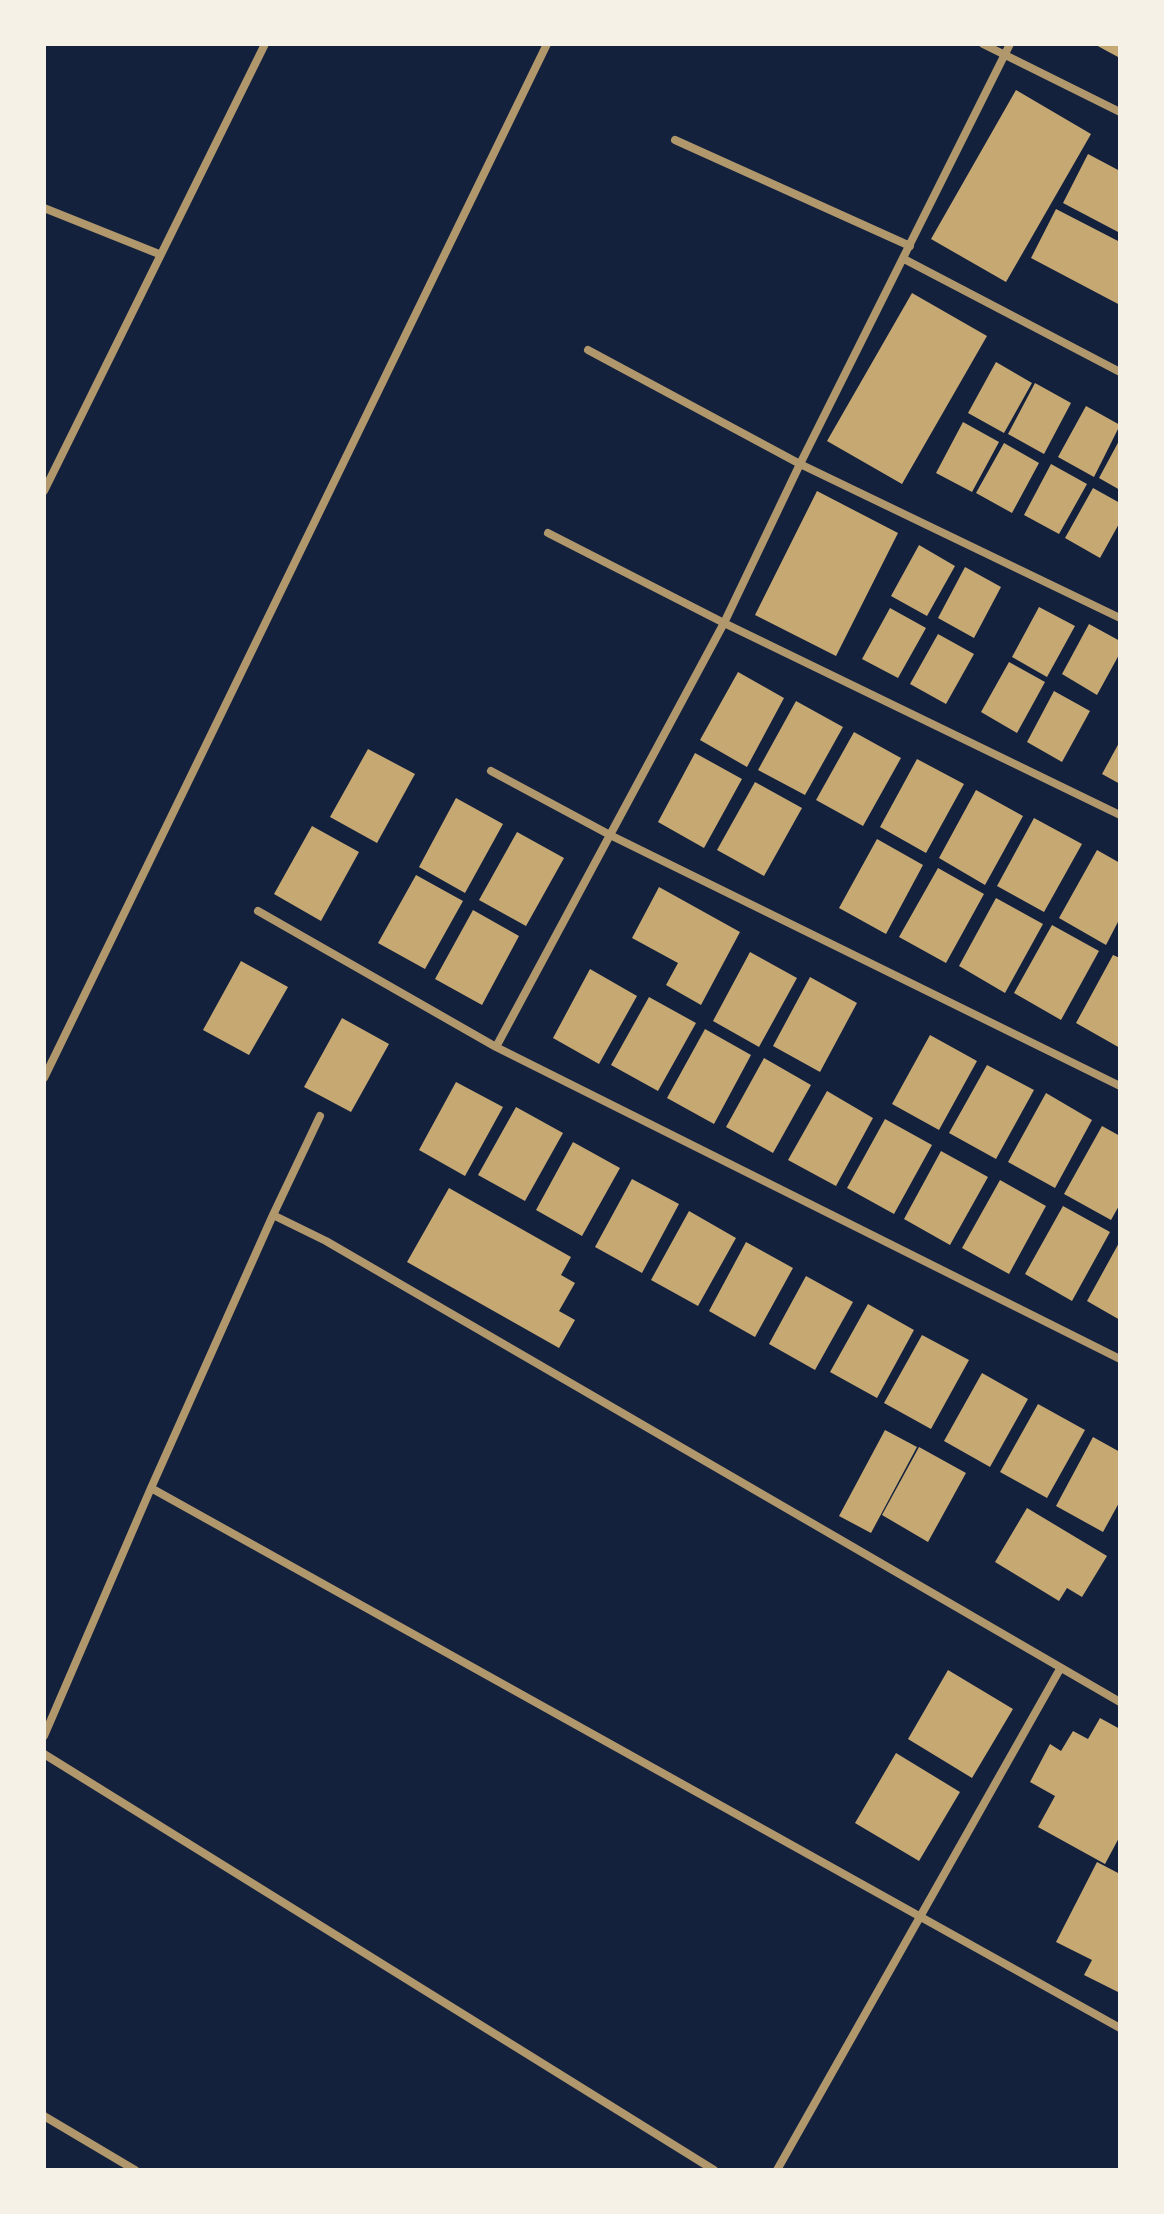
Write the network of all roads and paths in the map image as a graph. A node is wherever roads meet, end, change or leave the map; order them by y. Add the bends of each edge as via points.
1 (265, 44) edge
2 (547, 44) edge
3 (983, 44) edge
4 (1010, 44) edge
5 (1006, 55) junction
6 (1120, 112) edge
7 (675, 140) dead end
8 (44, 208) edge
9 (910, 246) junction
10 (159, 254) junction
11 (904, 259) junction
12 (588, 350) dead end
13 (1120, 372) edge
14 (800, 464) junction
15 (44, 466) edge
16 (54, 470) junction
17 (44, 491) edge
18 (548, 533) dead end
19 (1120, 618) edge
20 (724, 623) junction
21 (491, 771) dead end
22 (1120, 815) edge
23 (610, 835) junction
24 (258, 911) dead end
25 (496, 1047) junction
26 (44, 1078) edge
27 (1120, 1086) edge
28 (320, 1116) dead end
29 (273, 1215) junction
30 (1120, 1359) edge
31 (151, 1488) junction
32 (1060, 1669) junction
33 (1120, 1702) edge
34 (44, 1736) edge
35 (44, 1754) edge
36 (918, 1917) junction
37 (1120, 2028) edge
38 (44, 2116) edge
39 (135, 2170) edge
40 (714, 2170) edge
41 (777, 2170) edge

1 - 10 street
2 - 26 street
3 - 5 street
4 - 5 street
5 - 6 street
5 - 9 street
7 - 9 street
8 - 10 street
9 - 11 street
10 - 16 street
11 - 13 street
11 - 14 street
12 - 14 street
14 - 19 street
14 - 20 street
15 - 16 street
16 - 17 street
18 - 20 street
20 - 22 street
20 - 23 street
21 - 23 street
23 - 25 street
23 - 27 street
24 - 25 street
25 - 30 street
28 - 29 street
29 - 31 street
29 - 32 street
31 - 34 street
31 - 36 street
32 - 33 street
32 - 36 street
35 - 40 street
36 - 37 street
36 - 41 street
38 - 39 street

